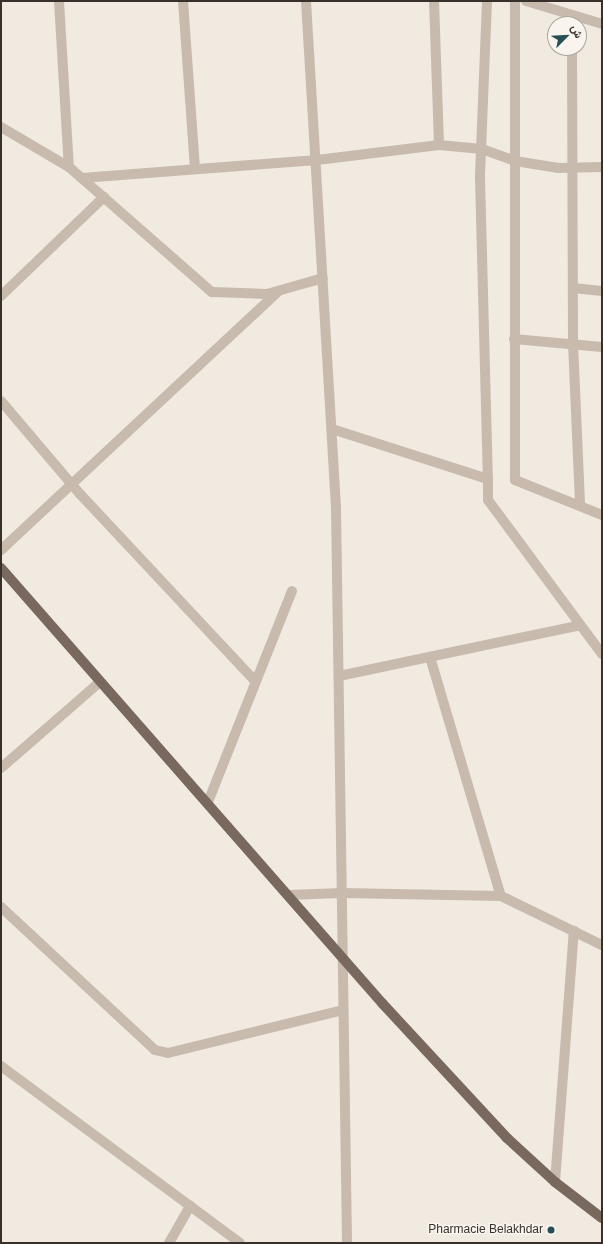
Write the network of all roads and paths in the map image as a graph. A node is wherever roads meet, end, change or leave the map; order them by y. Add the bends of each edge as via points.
1 (59, 1) edge
2 (183, 1) edge
3 (306, 1) edge
4 (434, 1) edge
5 (488, 1) edge
6 (515, 1) edge
7 (526, 1) edge
8 (564, 16) edge
9 (587, 22) edge
10 (602, 24) edge
11 (572, 56) edge
12 (1, 127) edge
13 (439, 145) junction
14 (482, 149) junction
15 (317, 160) junction
16 (515, 161) junction
17 (69, 167) junction
18 (602, 167) edge
19 (571, 168) junction
20 (195, 169) junction
21 (82, 178) junction
22 (104, 197) junction
23 (323, 278) junction
24 (573, 288) junction
25 (280, 290) junction
26 (602, 291) edge
27 (1, 296) edge
28 (514, 339) junction
29 (573, 343) junction
30 (602, 347) edge
31 (1, 401) edge
32 (332, 429) junction
33 (488, 479) junction
34 (73, 485) junction
35 (580, 506) junction
36 (602, 515) edge
37 (1, 550) edge
38 (1, 568) edge
39 (292, 591) dead end
40 (580, 624) junction
41 (602, 654) edge
42 (430, 657) junction
43 (339, 676) junction
44 (255, 681) junction
45 (100, 682) junction
46 (1, 768) edge
47 (208, 802) junction
48 (342, 893) junction
49 (288, 895) junction
50 (501, 896) junction
51 (1, 907) edge
52 (574, 931) junction
53 (602, 945) edge
54 (342, 955) junction
55 (343, 1010) junction
56 (1, 1066) edge
57 (555, 1182) junction
58 (190, 1206) junction
59 (602, 1218) edge
60 (169, 1243) edge
61 (240, 1243) edge
62 (347, 1243) edge

1 - 17 street
2 - 20 street
3 - 15 street
4 - 13 street
5 - 14 street
6 - 16 street
7 - 8 street
9 - 10 street
11 - 19 street
12 - 17 street
13 - 14 street
13 - 15 street
14 - 16 street
14 - 33 street
15 - 20 street
15 - 23 street
16 - 19 street
16 - 28 street
17 - 21 street
18 - 19 street
19 - 24 street
20 - 21 street
21 - 22 street
22 - 25 street via 212,292 267,294
22 - 27 street
23 - 25 street
23 - 32 street
24 - 26 street
24 - 29 street
25 - 34 street
28 - 29 street
28 - 35 street via 515,480
29 - 30 street
29 - 35 street
31 - 34 street
32 - 33 street
32 - 43 street
33 - 40 street via 488,500
34 - 37 street
34 - 44 street
35 - 36 street
38 - 45 main road
39 - 44 street
40 - 41 street
40 - 42 street
42 - 43 street
42 - 50 street
43 - 48 street
44 - 47 street
45 - 46 street
45 - 47 main road
47 - 49 main road
48 - 49 street
48 - 50 street
48 - 54 street
49 - 54 main road
50 - 52 street
51 - 55 street via 155,1050 168,1053
52 - 53 street
52 - 57 street
54 - 55 street
54 - 57 main road via 382,1004 502,1132
55 - 62 street
56 - 58 street
57 - 59 main road
58 - 60 street
58 - 61 street

